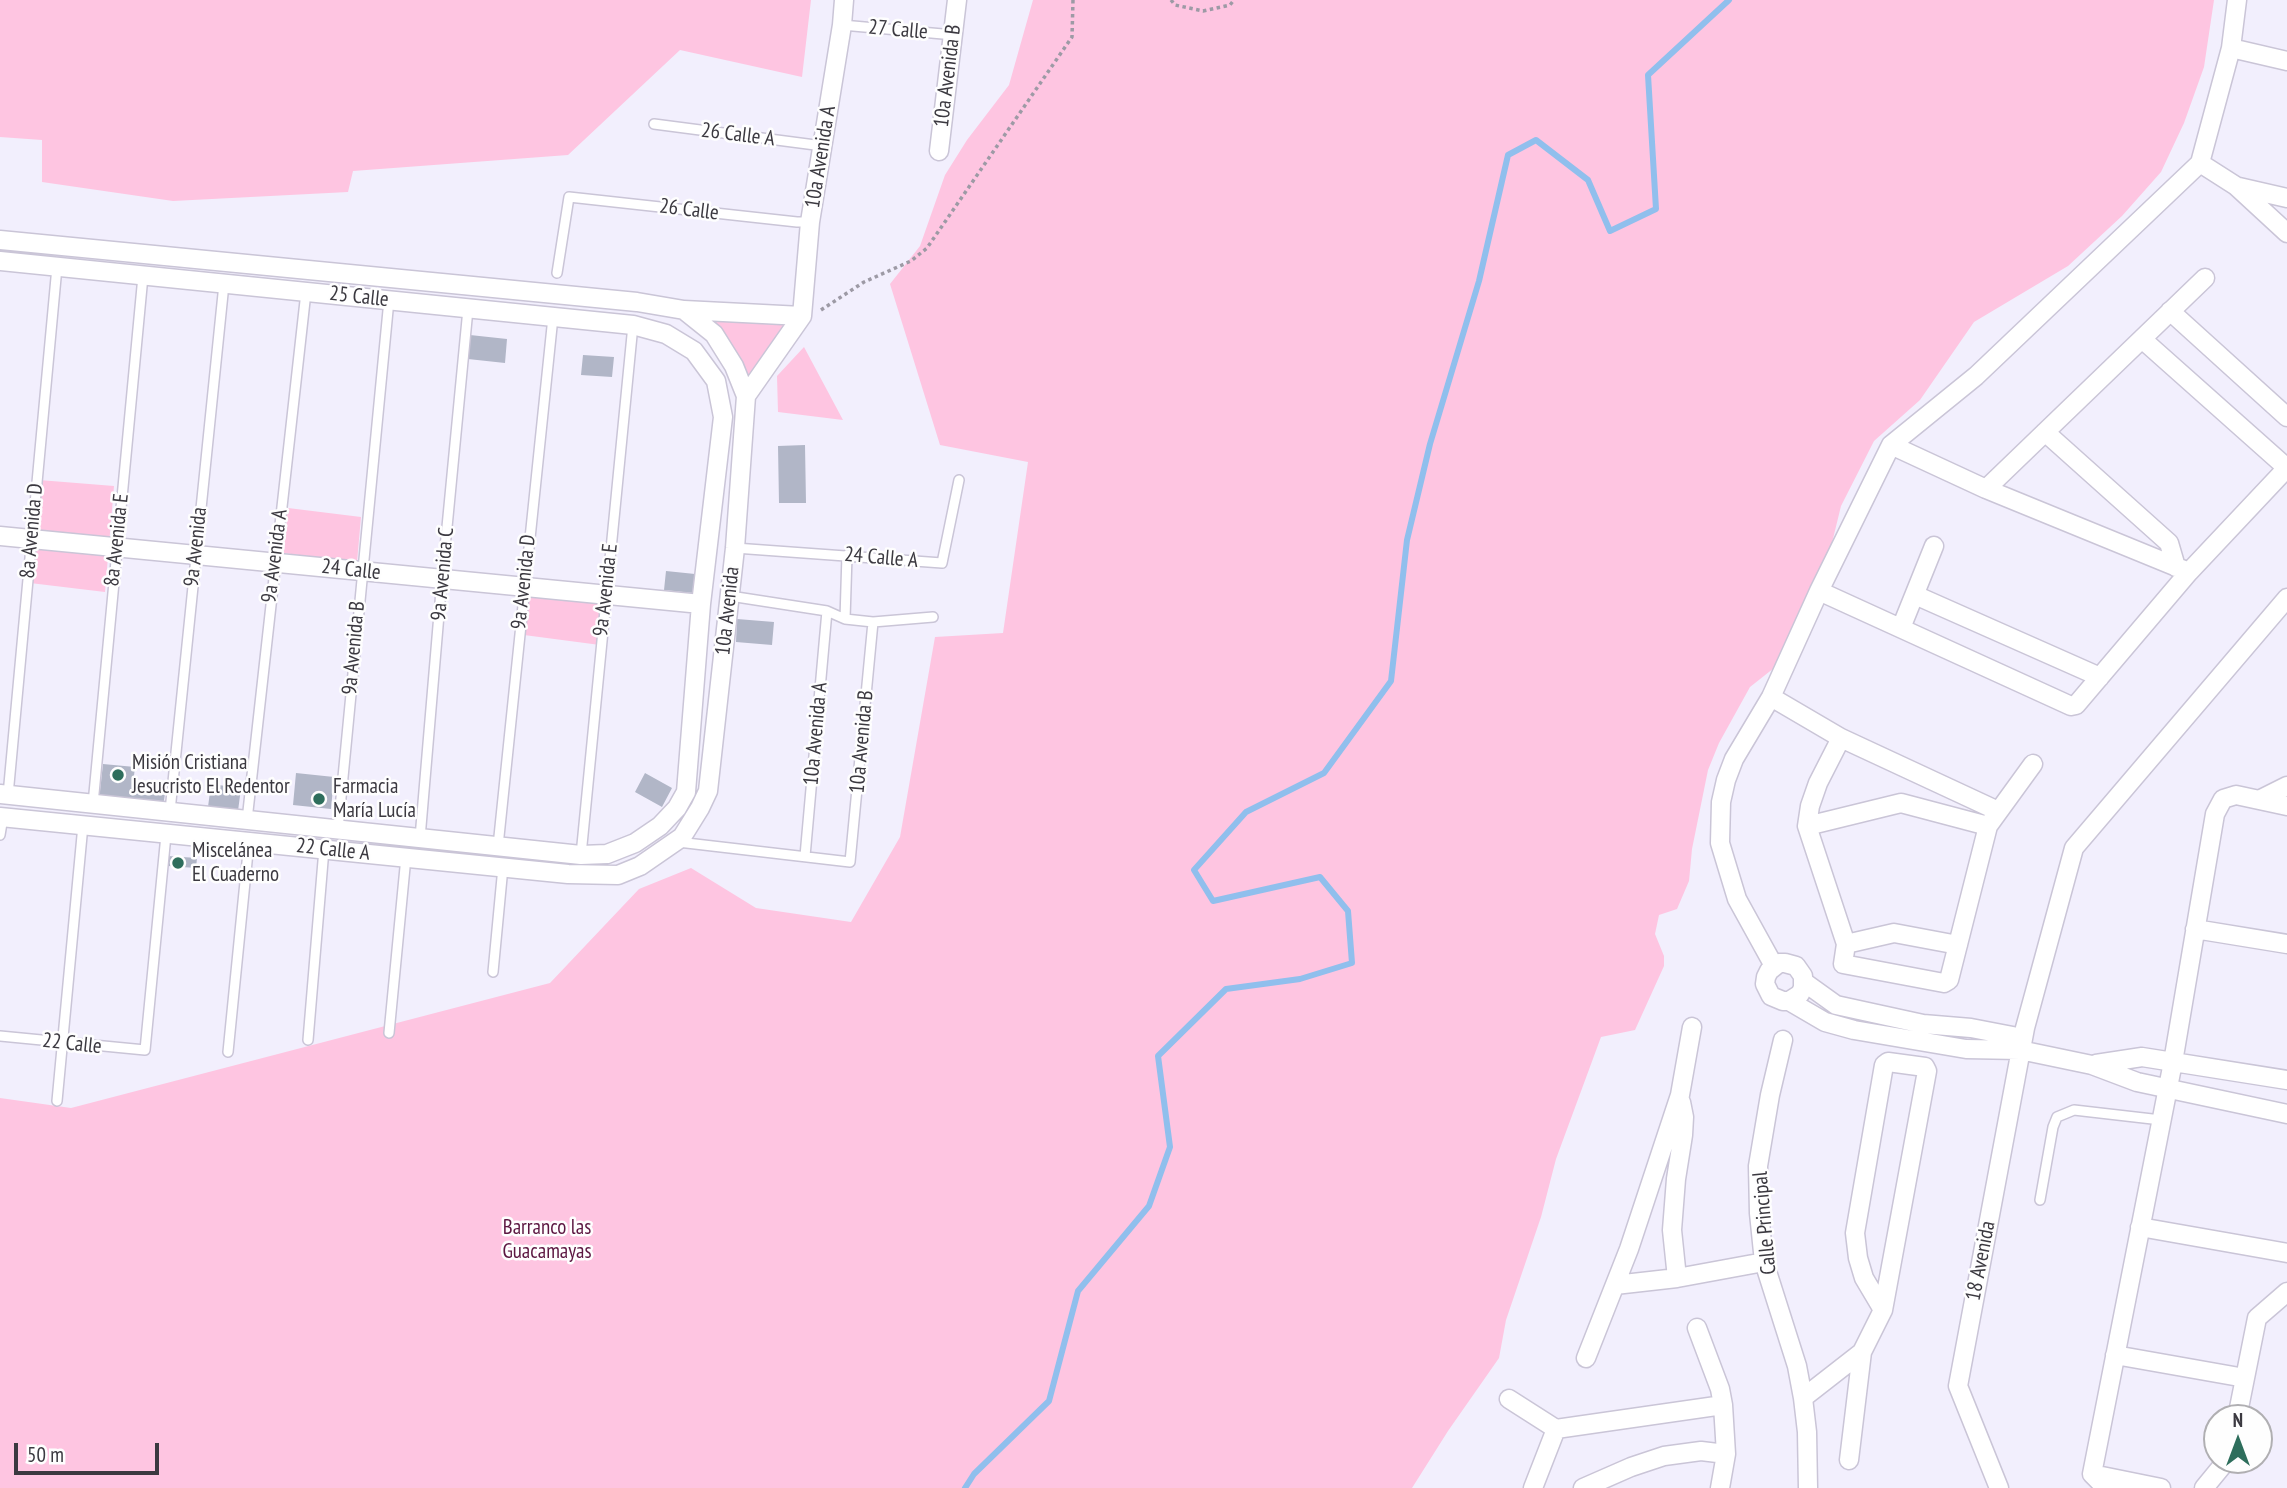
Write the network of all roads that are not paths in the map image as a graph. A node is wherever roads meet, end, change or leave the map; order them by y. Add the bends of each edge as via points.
1 (844, 0) edge
2 (957, 0) edge
3 (2237, 0) edge
4 (842, 25) junction
5 (954, 35) junction
6 (2231, 48) junction
7 (2287, 61) edge
8 (654, 124) dead end
9 (823, 146) junction
10 (939, 151) dead end
11 (2200, 163) junction
12 (2236, 186) junction
13 (2287, 198) edge
14 (810, 222) junction
15 (2287, 233) edge
16 (0, 240) edge
17 (0, 261) edge
18 (57, 267) junction
19 (557, 273) dead end
20 (143, 276) junction
21 (2205, 278) dead end
22 (224, 284) junction
23 (306, 292) junction
24 (525, 292) junction
25 (389, 300) junction
26 (468, 309) junction
27 (684, 310) junction
28 (2171, 311) junction
29 (523, 315) junction
30 (802, 316) junction
31 (553, 317) junction
32 (633, 325) junction
33 (2142, 339) junction
34 (727, 356) joint
35 (706, 365) joint
36 (746, 396) junction
37 (2287, 417) edge
38 (2045, 432) junction
39 (1891, 445) junction
40 (2287, 468) edge
41 (958, 480) dead end
42 (1986, 489) junction
43 (0, 536) edge
44 (31, 540) junction
45 (1934, 546) dead end
46 (115, 548) junction
47 (735, 548) junction
48 (194, 555) junction
49 (847, 555) junction
50 (274, 563) junction
51 (2183, 570) junction
52 (361, 571) junction
53 (442, 579) junction
54 (523, 587) junction
55 (1819, 591) junction
56 (606, 594) junction
57 (1915, 594) junction
58 (730, 596) junction
59 (2287, 598) edge
60 (701, 604) junction
61 (827, 611) junction
62 (933, 617) dead end
63 (845, 619) junction
64 (873, 622) junction
65 (1901, 628) junction
66 (2100, 677) junction
67 (1771, 697) junction
68 (1841, 738) junction
69 (2033, 764) dead end
70 (2287, 786) edge
71 (4, 794) edge
72 (2261, 799) junction
73 (93, 804) junction
74 (2287, 806) edge
75 (170, 811) junction
76 (1998, 811) junction
77 (1, 817) edge
78 (247, 820) junction
79 (83, 825) junction
80 (1807, 826) junction
81 (1988, 826) junction
82 (338, 829) junction
83 (0, 835) edge
84 (166, 835) junction
85 (420, 838) junction
86 (249, 842) junction
87 (635, 843) joint
88 (498, 846) junction
89 (668, 846) junction
90 (324, 849) junction
91 (607, 854) junction
92 (582, 855) junction
93 (805, 856) junction
94 (405, 857) junction
95 (503, 867) junction
96 (618, 874) junction
97 (2195, 929) junction
98 (1846, 944) junction
99 (2287, 944) edge
100 (1958, 945) junction
101 (1774, 966) junction
102 (493, 972) dead end
103 (1804, 982) junction
104 (1789, 1001) junction
105 (1692, 1027) dead end
106 (389, 1033) dead end
107 (0, 1036) edge
108 (2023, 1039) junction
109 (308, 1040) dead end
110 (1783, 1040) dead end
111 (62, 1043) junction
112 (228, 1052) dead end
113 (2173, 1062) junction
114 (2092, 1065) junction
115 (2287, 1080) edge
116 (2168, 1088) junction
117 (1680, 1095) junction
118 (57, 1101) dead end
119 (2287, 1114) edge
120 (2161, 1120) junction
121 (2040, 1200) dead end
122 (2140, 1227) junction
123 (2287, 1253) edge
124 (1764, 1262) junction
125 (1677, 1278) junction
126 (1615, 1285) junction
127 (2287, 1292) edge
128 (1882, 1310) junction
129 (1697, 1328) dead end
130 (1861, 1352) junction
131 (2115, 1355) junction
132 (1586, 1357) dead end
133 (2245, 1378) junction
134 (1804, 1398) junction
135 (1509, 1399) dead end
136 (2239, 1404) edge
137 (1723, 1405) junction
138 (1556, 1429) junction
139 (1726, 1454) junction
140 (1849, 1460) dead end
141 (2216, 1474) edge
142 (2092, 1475) junction
143 (1533, 1488) edge
144 (1583, 1488) edge
145 (1720, 1488) edge
146 (1808, 1488) edge
147 (1999, 1488) edge
148 (2106, 1488) edge
149 (2161, 1488) edge
150 (2204, 1488) edge

1 - 4 street, 10a Avenida A
2 - 5 street, 10a Avenida B
3 - 6 street
4 - 5 lane, 27 Calle
4 - 9 street, 10a Avenida A
5 - 10 street, 10a Avenida B
6 - 7 street
6 - 11 street
8 - 9 lane, 26 Calle A
9 - 14 street, 10a Avenida A
11 - 12 street
11 - 39 street via 1976,376
12 - 13 street
12 - 15 street
14 - 19 lane, 26 Calle via 568,198
14 - 30 street, 10a Avenida A
16 - 24 street, 25 Calle
17 - 18 street, 25 Calle
18 - 20 street, 25 Calle
18 - 44 lane, 8a Avenida D
20 - 22 street, 25 Calle
20 - 46 lane, 8a Avenida E
21 - 28 street
22 - 23 street, 25 Calle
22 - 48 lane, 9a Avenida
23 - 25 street, 25 Calle
23 - 50 lane, 9a Avenida A
24 - 27 street, 25 Calle
24 - 29 street
25 - 26 street, 25 Calle
25 - 52 lane, 9a Avenida B
26 - 29 street, 25 Calle
26 - 53 lane, 9a Avenida C
27 - 30 street, 25 Calle
27 - 34 street, 25 Calle via 714,334
28 - 33 street
28 - 37 street
29 - 31 street, 25 Calle
30 - 36 street
31 - 32 street, 25 Calle
31 - 54 lane, 9a Avenida D
32 - 35 street, 25 Calle via 666,334 694,351
32 - 56 lane, 9a Avenida E
33 - 38 street
33 - 40 street
34 - 36 street, 10a Avenida
35 - 60 street, 10a Avenida via 716,381 723,417
36 - 47 street, 10a Avenida
38 - 42 street
38 - 51 street via 2169,543
39 - 42 street
39 - 55 street
40 - 51 street
41 - 49 lane, 24 Calle A via 943,563
42 - 51 street
43 - 44 street, 24 Calle
44 - 46 street, 24 Calle
44 - 71 lane, 8a Avenida D
45 - 57 street
46 - 48 street, 24 Calle
46 - 73 lane, 8a Avenida E
47 - 49 lane, 24 Calle A
47 - 58 street, 10a Avenida
48 - 50 street, 24 Calle
48 - 75 lane, 9a Avenida
49 - 63 lane
50 - 52 street, 24 Calle
50 - 78 lane, 9a Avenida A
51 - 66 street
52 - 53 street, 24 Calle
52 - 82 lane, 9a Avenida B
53 - 54 street, 24 Calle
53 - 85 lane, 9a Avenida C
54 - 56 street, 24 Calle
54 - 88 lane, 9a Avenida D
55 - 65 street
55 - 67 street
56 - 60 street, 24 Calle
56 - 92 lane, 9a Avenida E
57 - 65 street
57 - 66 street
58 - 61 lane
58 - 89 street, 10a Avenida via 708,791 682,836
59 - 108 street, 18 Avenida via 2074,848
60 - 87 street, 10a Avenida via 686,792 660,826
61 - 63 lane
61 - 93 lane, 10a Avenida A
62 - 64 lane
63 - 64 lane
64 - 93 lane, 10a Avenida B via 850,862
65 - 66 street via 2071,706
67 - 68 street
67 - 101 street via 1726,780 1720,843 1737,899
68 - 76 street
68 - 80 street via 1818,783
69 - 76 street
70 - 72 street
71 - 73 street, 22 Calle A
72 - 74 street
72 - 97 street via 2236,795 2224,799 2215,814
73 - 75 street, 22 Calle A
75 - 78 street, 22 Calle A
76 - 81 street
77 - 79 street, 22 Calle A
77 - 83 lane
78 - 82 street, 22 Calle A
79 - 84 street, 22 Calle A
79 - 111 lane
80 - 81 street via 1901,803
80 - 98 street
81 - 100 street
82 - 85 street, 22 Calle A
84 - 86 street, 22 Calle A
84 - 111 lane, 22 Calle via 145,1051
85 - 88 street, 22 Calle A
86 - 90 street, 22 Calle A
86 - 112 lane
87 - 91 street, 22 Calle A
88 - 92 street, 22 Calle A
89 - 93 lane
89 - 96 street, 22 Calle A via 640,866
90 - 94 street, 22 Calle A
90 - 109 lane
91 - 92 street, 22 Calle A
91 - 96 street
94 - 95 street, 22 Calle A
94 - 106 lane
95 - 96 street, 22 Calle A
95 - 102 lane
97 - 99 street
97 - 113 street
98 - 100 street via 1894,933
98 - 100 street via 1843,964 1944,983
101 - 103 street via 1796,966
101 - 104 street via 1766,977 1767,990 1776,1000
103 - 104 street via 1800,994
103 - 108 street via 1836,1005
104 - 108 street via 1825,1022 1854,1030 1966,1049
105 - 117 street
107 - 111 lane, 22 Calle
108 - 114 street
108 - 147 street, 18 Avenida via 1958,1386
110 - 124 street, Calle Principal via 1758,1166
111 - 118 lane
113 - 114 street via 2142,1057
113 - 115 street
113 - 116 street
114 - 116 street
116 - 119 street
116 - 120 street
117 - 125 street via 1684,1117 1672,1230
117 - 126 street
120 - 121 lane via 2074,1110 2057,1117
120 - 122 street
122 - 123 street
122 - 131 street
124 - 125 street
124 - 134 street, Calle Principal
125 - 126 street
126 - 132 street
127 - 133 street via 2257,1318
128 - 128 street via 1864,1278 1855,1233 1888,1062 1927,1071
128 - 130 street
129 - 137 street
130 - 134 street
130 - 140 street
131 - 133 street
131 - 142 street
133 - 136 street
134 - 146 street, Calle Principal
135 - 138 street
137 - 138 street
137 - 139 street
138 - 143 street
139 - 144 street via 1701,1451 1664,1456
139 - 145 street
141 - 150 street
142 - 148 street
142 - 149 street

